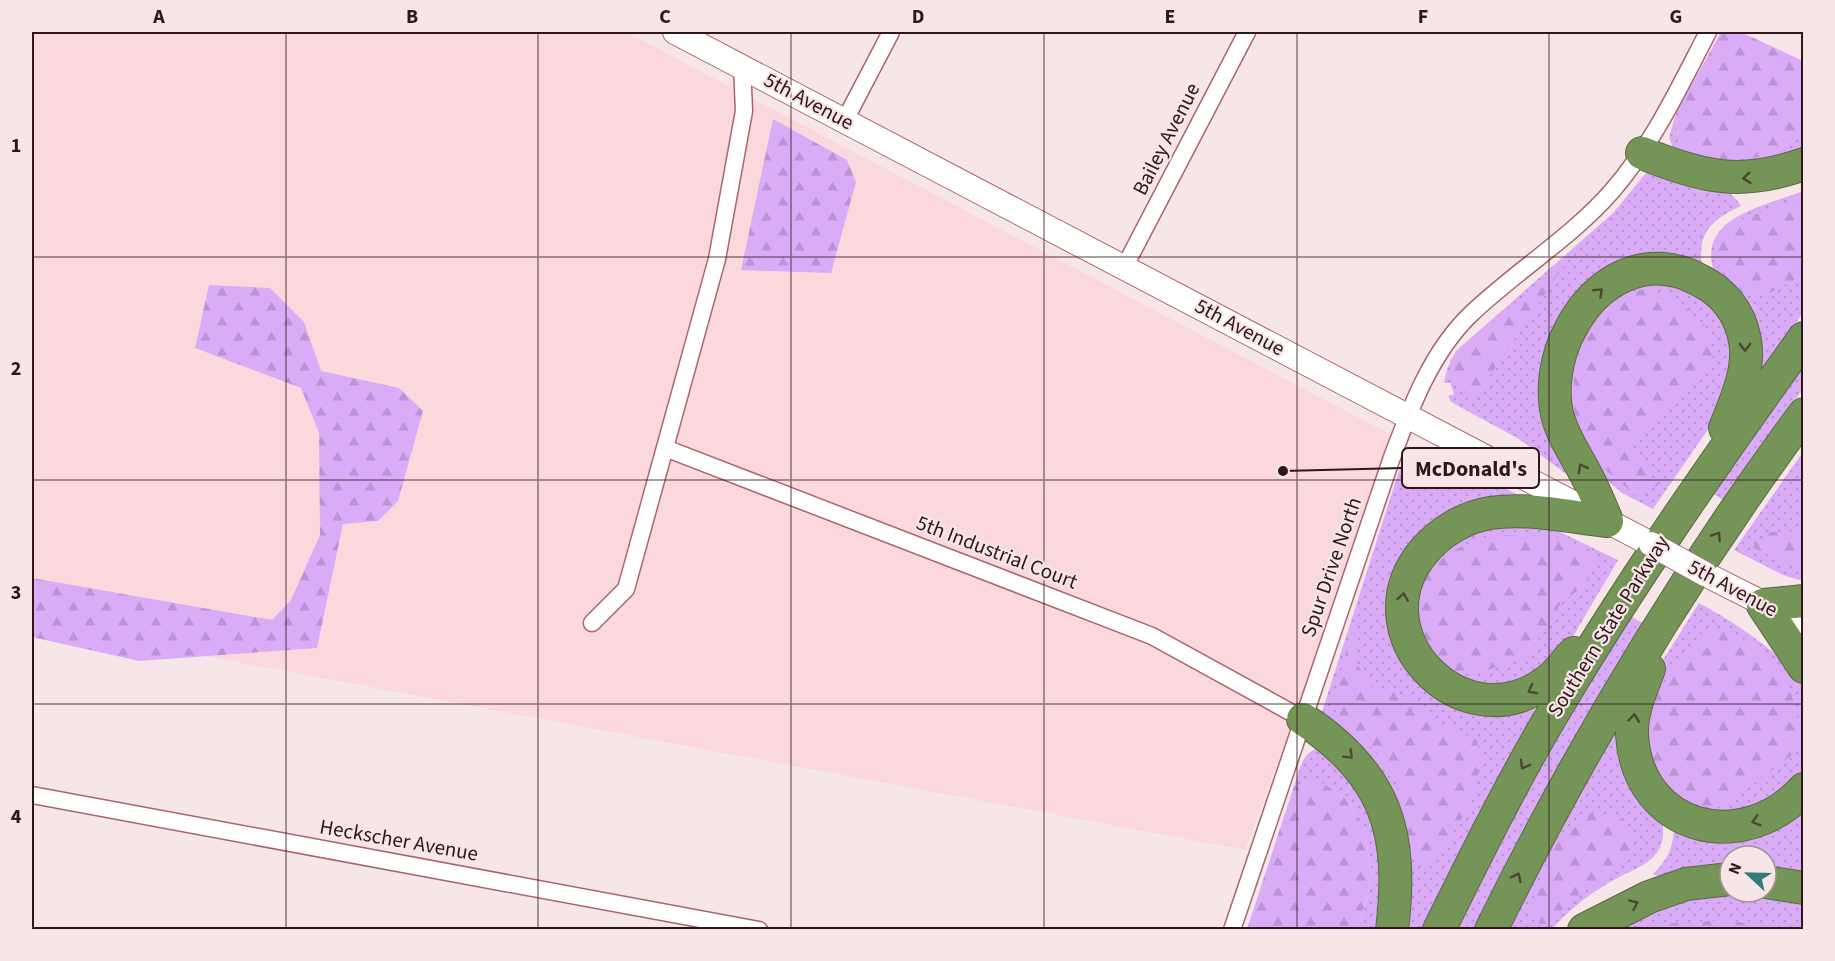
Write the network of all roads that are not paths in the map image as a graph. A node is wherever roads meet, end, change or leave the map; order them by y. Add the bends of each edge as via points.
1 (675, 32) edge
2 (891, 32) edge
3 (1246, 32) edge
4 (1708, 32) edge
5 (742, 65) junction
6 (845, 120) junction
7 (1642, 153) junction
8 (1803, 164) edge
9 (1125, 266) junction
10 (1803, 338) edge
11 (1803, 414) edge
12 (1407, 416) junction
13 (1803, 438) edge
14 (665, 448) junction
15 (1706, 474) junction
16 (1747, 491) junction
17 (1607, 521) junction
18 (1803, 601) edge
19 (1674, 603) junction
20 (1764, 605) junction
21 (1619, 607) junction
22 (592, 623) dead end
23 (1803, 624) edge
24 (1803, 668) edge
25 (1303, 719) junction
26 (1803, 789) edge
27 (32, 795) edge
28 (1718, 880) edge
29 (1778, 884) edge
30 (1803, 888) edge
31 (759, 930) edge
32 (1232, 930) edge
33 (1392, 930) edge
34 (1439, 930) edge
35 (1491, 930) edge
36 (1584, 930) edge

1 - 5 main road, 5th Avenue
2 - 6 street
3 - 9 street, Bailey Avenue
4 - 7 street, Spur Drive North
5 - 6 main road, 5th Avenue
5 - 14 street via 744,111 717,259
6 - 9 main road, 5th Avenue
8 -> 7 highway via 1772,175 1735,179 1672,165
7 - 12 street, Spur Drive North via 1611,192 1471,314 1441,351
9 - 12 main road, 5th Avenue
10 - 15 highway, Southern State Parkway
11 - 16 highway, Southern State Parkway
12 - 17 main road, 5th Avenue
12 - 25 street, Spur Drive North
13 - 16 highway
14 - 22 street via 626,589
14 - 25 street, 5th Industrial Court via 1152,636
17 -> 15 highway via 1567,443 1557,412 1556,379 1562,345 1579,313 1604,286 1632,272 1662,267 1689,274 1715,288 1735,311 1745,338 1738,396
15 - 21 highway, Southern State Parkway
19 -> 16 highway, Southern State Parkway
17 - 20 main road, 5th Avenue, bridge
21 -> 17 highway via 1546,682 1523,695 1498,700 1472,697 1429,674 1413,654 1403,628 1401,597 1412,566 1433,541 1458,524 1489,513 1521,512
18 - 20 highway
26 -> 19 highway via 1791,803 1764,819 1708,828 1684,819 1661,803 1646,784 1635,757 1635,703
35 -> 19 highway, Southern State Parkway via 1538,833
20 - 23 main road, 5th Avenue
20 - 24 highway
21 -> 34 highway, Southern State Parkway via 1501,805
25 - 32 street, Spur Drive North
25 -> 33 highway via 1328,735 1371,781 1386,817 1395,859
27 - 31 street, Heckscher Avenue
36 -> 28 highway via 1649,897 1686,884
29 - 30 highway

